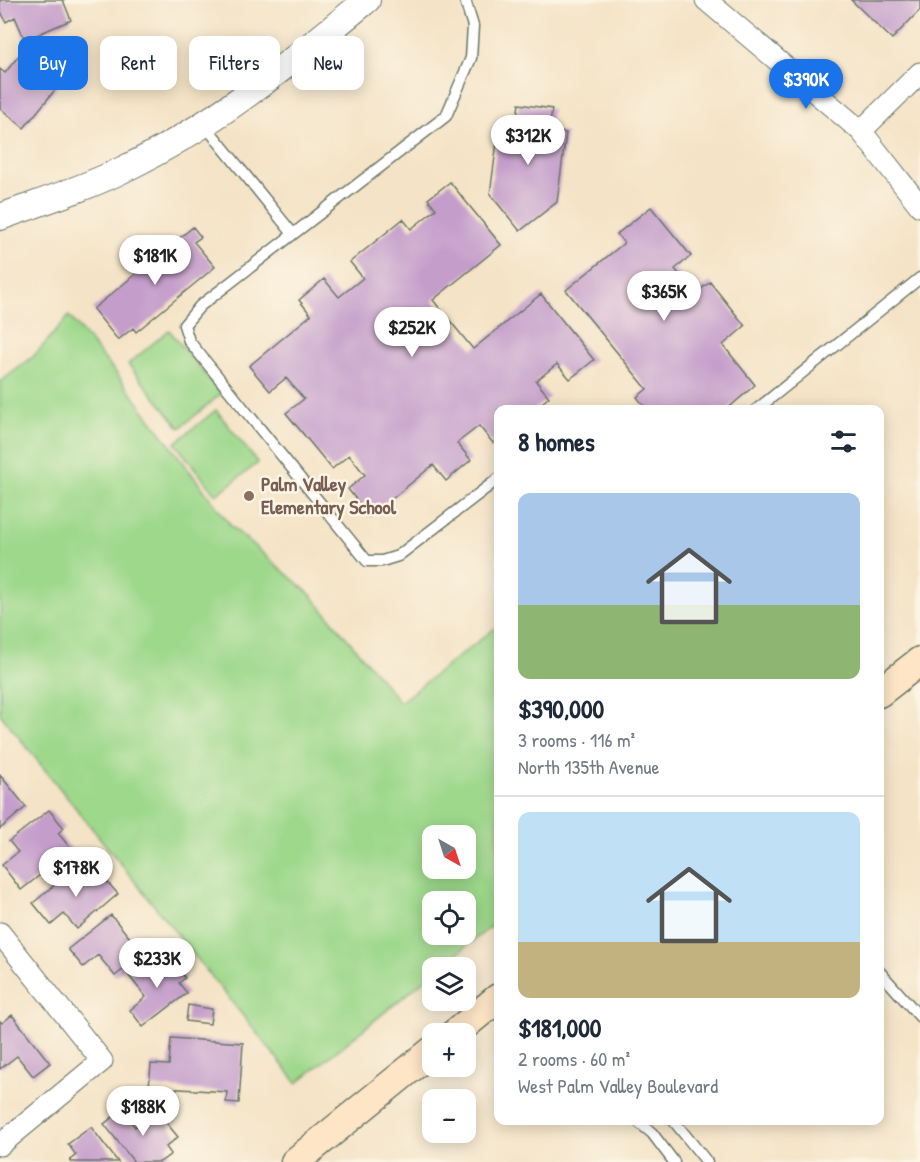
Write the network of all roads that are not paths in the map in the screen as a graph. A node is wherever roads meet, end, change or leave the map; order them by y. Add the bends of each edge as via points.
1 (367, 0) edge
2 (465, 0) edge
3 (706, 0) edge
4 (920, 73) edge
5 (203, 124) junction
6 (861, 130) junction
7 (920, 206) edge
8 (0, 217) edge
9 (293, 234) junction
10 (920, 278) edge
11 (762, 405) edge
12 (494, 482) edge
13 (920, 661) edge
14 (884, 689) edge
15 (0, 933) edge
16 (884, 977) edge
17 (494, 1001) edge
18 (920, 1017) edge
19 (467, 1023) edge
20 (422, 1059) edge
21 (642, 1125) edge
22 (677, 1125) edge
23 (0, 1145) edge
24 (295, 1162) edge
25 (674, 1162) edge
26 (707, 1162) edge

1 - 5 street via 252,93
2 - 9 lane via 473,26 471,58 446,116
3 - 6 street
4 - 6 street
5 - 8 street via 123,170
5 - 9 lane
6 - 7 street
9 - 12 lane via 200,306 184,325 189,341 355,549 367,561 398,556
10 - 11 lane
13 - 14 main road
15 - 23 street via 102,1061
16 - 18 lane
17 - 19 main road
20 - 24 main road
21 - 25 lane
22 - 26 lane

